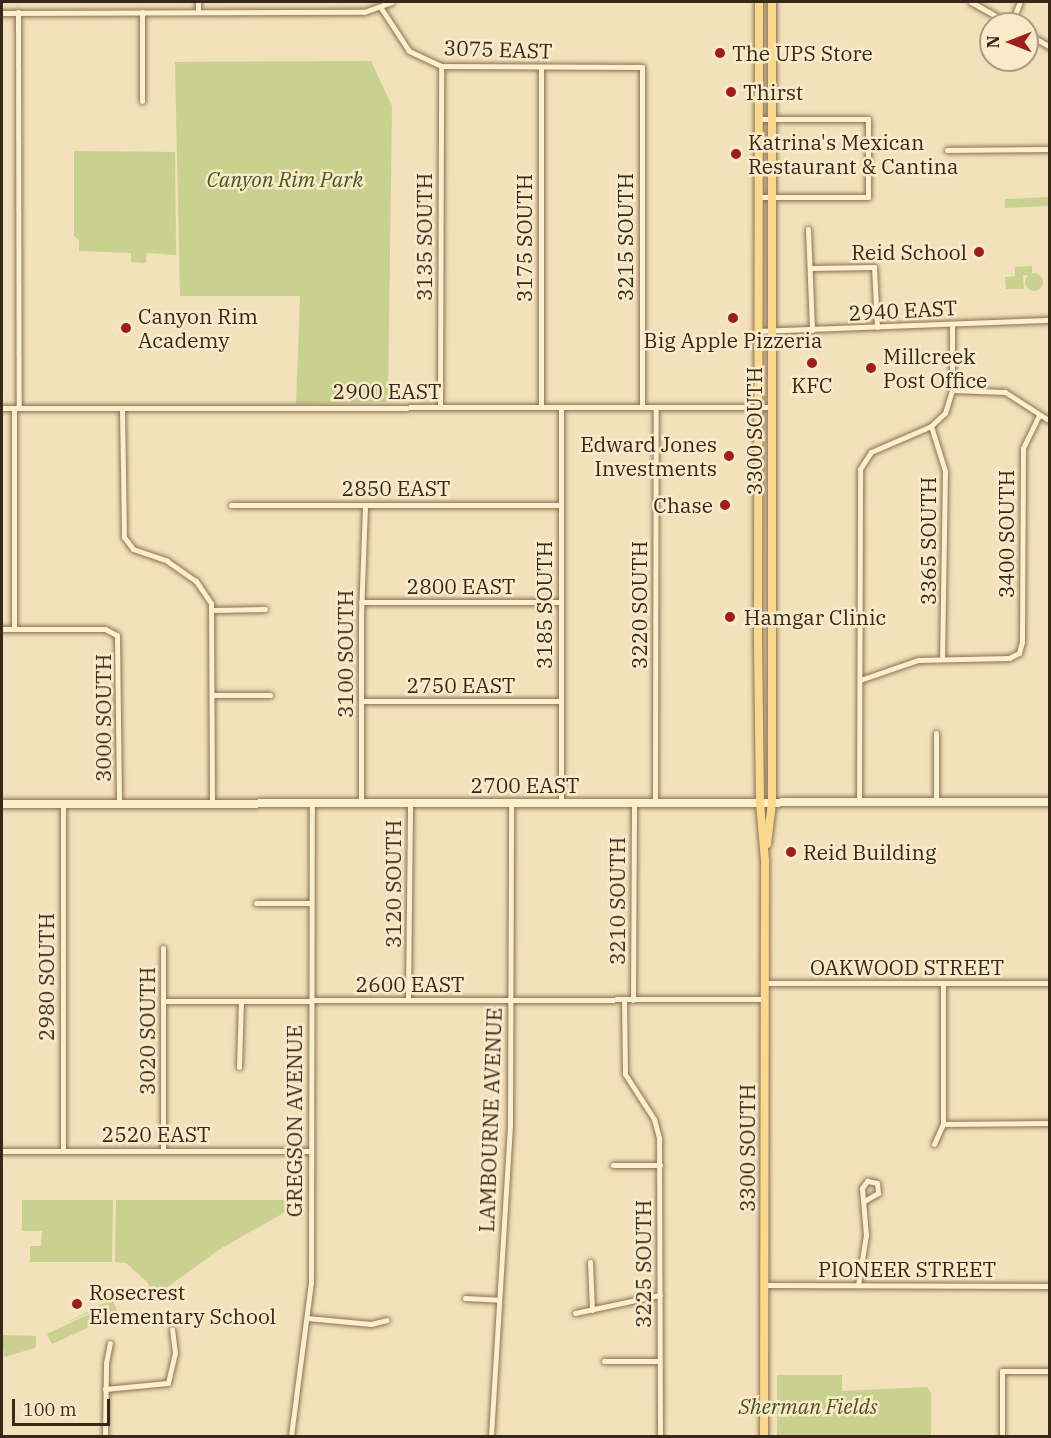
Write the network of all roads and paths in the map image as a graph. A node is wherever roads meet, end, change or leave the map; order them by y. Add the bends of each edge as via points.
1 (198, 2) edge
2 (390, 2) edge
3 (759, 2) edge
4 (772, 2) edge
5 (971, 2) edge
6 (381, 8) junction
7 (18, 12) junction
8 (142, 12) junction
9 (198, 12) junction
10 (989, 12) edge
11 (2, 13) edge
12 (441, 66) junction
13 (642, 67) joint
14 (541, 68) junction
15 (142, 101) dead end
16 (759, 119) junction
17 (772, 119) junction
18 (1050, 149) edge
19 (947, 150) dead end
20 (759, 197) junction
21 (773, 197) junction
22 (808, 229) dead end
23 (811, 268) junction
24 (1050, 320) edge
25 (952, 324) junction
26 (877, 327) junction
27 (812, 330) junction
28 (759, 331) junction
29 (772, 331) junction
30 (952, 390) junction
31 (541, 407) junction
32 (561, 407) junction
33 (642, 407) junction
34 (656, 407) junction
35 (758, 407) junction
36 (772, 407) junction
37 (2, 408) edge
38 (16, 408) junction
39 (122, 408) junction
40 (440, 408) junction
41 (1039, 415) junction
42 (1050, 421) edge
43 (931, 426) junction
44 (231, 505) dead end
45 (365, 505) junction
46 (561, 505) junction
47 (361, 602) junction
48 (561, 602) junction
49 (265, 609) dead end
50 (212, 610) junction
51 (2, 629) edge
52 (14, 629) junction
53 (942, 659) junction
54 (860, 680) junction
55 (212, 695) junction
56 (270, 695) dead end
57 (361, 701) junction
58 (561, 701) junction
59 (936, 733) dead end
60 (860, 801) junction
61 (936, 801) junction
62 (1050, 802) edge
63 (361, 803) junction
64 (410, 803) junction
65 (511, 803) junction
66 (561, 803) junction
67 (634, 803) junction
68 (655, 803) junction
69 (760, 803) junction
70 (772, 803) junction
71 (2, 804) edge
72 (63, 804) junction
73 (119, 804) junction
74 (212, 804) junction
75 (312, 804) junction
76 (765, 860) junction
77 (256, 903) dead end
78 (311, 903) junction
79 (163, 948) dead end
80 (765, 983) junction
81 (1050, 983) edge
82 (943, 984) junction
83 (765, 999) junction
84 (311, 1000) junction
85 (408, 1000) junction
86 (510, 1000) junction
87 (624, 1000) junction
88 (633, 1000) junction
89 (163, 1001) junction
90 (241, 1001) junction
91 (239, 1067) dead end
92 (1050, 1123) edge
93 (943, 1124) junction
94 (934, 1144) dead end
95 (2, 1150) edge
96 (63, 1150) junction
97 (163, 1151) junction
98 (310, 1151) junction
99 (613, 1165) dead end
100 (660, 1165) junction
101 (864, 1201) dead end
102 (590, 1262) dead end
103 (764, 1285) junction
104 (858, 1285) junction
105 (1050, 1286) edge
106 (660, 1295) junction
107 (465, 1298) dead end
108 (499, 1300) junction
109 (592, 1310) junction
110 (575, 1313) dead end
111 (307, 1318) junction
112 (387, 1320) dead end
113 (172, 1329) dead end
114 (110, 1343) dead end
115 (604, 1361) dead end
116 (660, 1361) junction
117 (1050, 1371) edge
118 (105, 1389) junction
119 (105, 1437) edge
120 (291, 1437) edge
121 (491, 1437) edge
122 (660, 1437) edge
123 (764, 1437) edge
124 (1002, 1437) edge

1 - 9 street
2 - 6 street
3 - 16 main road, 3300 SOUTH
4 - 17 main road, 3300 SOUTH
5 - 10 street
6 - 9 street via 358,12
6 - 12 street, 3075 EAST via 409,51
7 - 8 street
7 - 11 street
7 - 38 street
8 - 9 street
8 - 15 street
12 - 14 street, 3075 EAST
12 - 40 street, 3135 SOUTH
13 - 14 street, 3075 EAST
13 - 33 street, 3215 SOUTH
14 - 31 street, 3175 SOUTH
16 - 17 street
16 - 20 main road, 3300 SOUTH
17 - 21 main road, 3300 SOUTH
17 - 21 street via 868,120 868,197
18 - 19 street
20 - 21 street
20 - 28 main road, 3300 SOUTH
21 - 29 main road, 3300 SOUTH
22 - 23 street
23 - 26 street via 874,267
23 - 27 street
24 - 25 street, 2940 EAST
25 - 26 street, 2940 EAST
25 - 30 street
26 - 27 street, 2940 EAST
27 - 29 street, 2940 EAST
28 - 29 street, 2940 EAST
28 - 35 main road, 3300 SOUTH
29 - 36 main road, 3300 SOUTH
30 - 41 street via 1005,392
30 - 43 street via 945,413
31 - 32 street, 2900 EAST
31 - 40 street, 2900 EAST
32 - 33 street, 2900 EAST
32 - 46 street, 3185 SOUTH
33 - 34 street, 2900 EAST
34 - 35 street, 2900 EAST
34 - 68 street, 3220 SOUTH
35 - 36 street, 2900 EAST
35 - 69 main road, 3300 SOUTH
36 - 70 main road, 3300 SOUTH
37 - 38 street, 2900 EAST
38 - 39 street, 2900 EAST
38 - 52 street
39 - 40 street, 2900 EAST
39 - 50 street via 124,537 137,552 167,561 196,581 208,595
41 - 42 street
41 - 53 street, 3400 SOUTH via 1023,448 1022,642 1017,655
43 - 53 street, 3365 SOUTH via 945,471
43 - 54 street via 867,455 860,474
44 - 45 street, 2850 EAST
45 - 46 street, 2850 EAST
45 - 47 street, 3100 SOUTH
46 - 48 street, 3185 SOUTH
47 - 48 street, 2800 EAST
47 - 57 street, 3100 SOUTH
48 - 58 street, 3185 SOUTH
49 - 50 street
50 - 55 street
51 - 52 street
52 - 73 street, 3000 SOUTH via 105,629 115,633 120,645
53 - 54 street via 914,661
54 - 60 street
55 - 56 street
55 - 74 street
57 - 58 street, 2750 EAST
57 - 63 street, 3100 SOUTH
58 - 66 street, 3185 SOUTH
59 - 61 street
60 - 61 street, 2700 EAST
60 - 70 street, 2700 EAST
61 - 62 street, 2700 EAST
63 - 64 street, 2700 EAST
63 - 75 street, 2700 EAST
64 - 65 street, 2700 EAST
64 - 85 street, 3120 SOUTH
65 - 66 street, 2700 EAST
65 - 86 street, LAMBOURNE AVENUE
66 - 67 street, 2700 EAST
67 - 68 street, 2700 EAST
67 - 88 street, 3210 SOUTH
68 - 69 street, 2700 EAST
69 - 70 street, 2700 EAST
69 - 76 main road, 3300 SOUTH
70 - 76 main road, 3300 SOUTH
71 - 72 street, 2700 EAST
72 - 73 street, 2700 EAST
72 - 96 street, 2980 SOUTH
73 - 74 street, 2700 EAST
74 - 75 street, 2700 EAST
75 - 78 street, GREGSON AVENUE
76 - 80 main road, 3300 SOUTH
77 - 78 street
78 - 84 street, GREGSON AVENUE
79 - 89 street, 3020 SOUTH
80 - 82 street, OAKWOOD STREET
80 - 83 main road, 3300 SOUTH
81 - 82 street, OAKWOOD STREET
82 - 93 street
83 - 88 street, 2600 EAST
83 - 103 main road, 3300 SOUTH
84 - 85 street, 2600 EAST
84 - 90 street, 2600 EAST
84 - 98 street, GREGSON AVENUE
85 - 86 street, 2600 EAST
86 - 87 street, 2600 EAST
86 - 108 street, LAMBOURNE AVENUE via 508,1169
87 - 88 street, 2600 EAST
87 - 100 street, 3225 SOUTH via 624,1069 657,1125
89 - 90 street, 2600 EAST
89 - 97 street, 3020 SOUTH
90 - 91 street
92 - 93 street
93 - 94 street
95 - 96 street, 2520 EAST
96 - 97 street, 2520 EAST
97 - 98 street, 2520 EAST
98 - 111 street, GREGSON AVENUE
99 - 100 street
100 - 106 street, 3225 SOUTH
101 - 104 street via 866,1235
102 - 109 street
103 - 104 street, PIONEER STREET
103 - 123 main road, 3300 SOUTH
104 - 105 street, PIONEER STREET
106 - 109 street
106 - 116 street, 3225 SOUTH
107 - 108 street
108 - 121 street, LAMBOURNE AVENUE
109 - 110 street
111 - 112 street via 371,1324
111 - 120 street, GREGSON AVENUE
113 - 118 street via 175,1353 168,1383
114 - 118 street
115 - 116 street
116 - 122 street, 3225 SOUTH
117 - 124 street via 1002,1371
118 - 119 street

